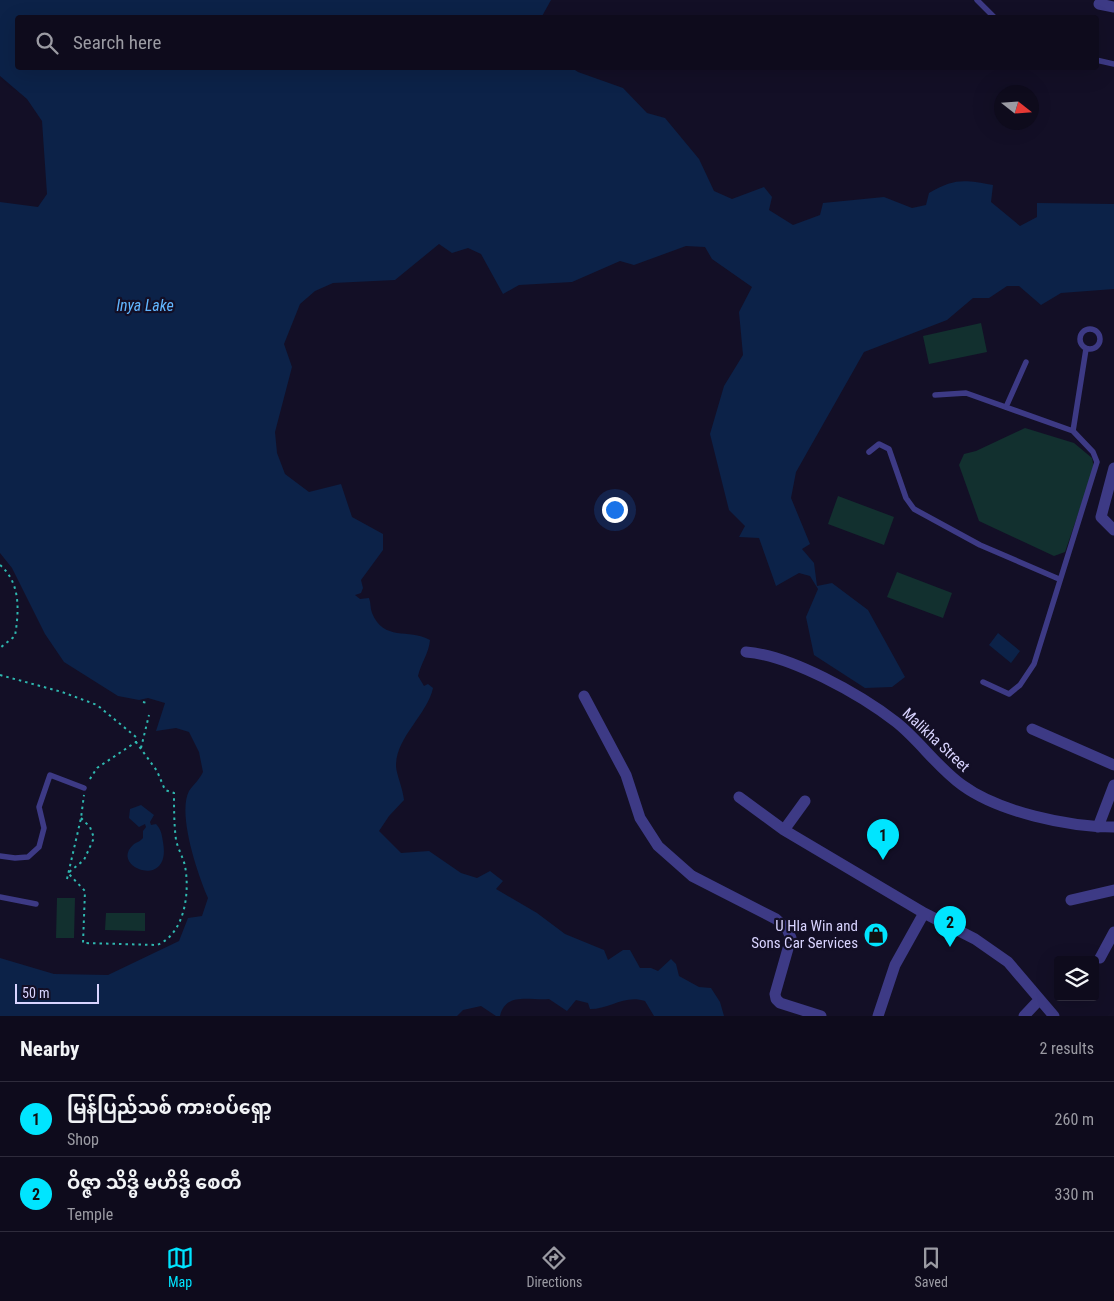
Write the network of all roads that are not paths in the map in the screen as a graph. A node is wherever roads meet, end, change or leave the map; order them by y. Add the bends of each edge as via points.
1 (977, 0) edge
2 (1099, 4) dead end
3 (1114, 8) edge
4 (992, 15) edge
5 (1099, 61) edge
6 (1114, 64) edge
7 (1086, 349) dead end
8 (1026, 362) dead end
9 (935, 394) dead end
10 (1006, 407) junction
11 (1073, 430) junction
12 (869, 452) dead end
13 (1114, 468) edge
14 (1114, 530) edge
15 (1059, 579) junction
16 (746, 652) dead end
17 (984, 682) dead end
18 (584, 696) dead end
19 (1032, 729) dead end
20 (1114, 765) edge
21 (1114, 785) edge
22 (84, 788) road end
23 (739, 797) dead end
24 (805, 801) dead end
25 (1098, 827) junction
26 (1114, 827) edge
27 (784, 830) junction
28 (0, 856) edge
29 (1114, 890) edge
30 (0, 898) edge
31 (1071, 900) dead end
32 (36, 904) dead end
33 (924, 913) junction
34 (1114, 932) edge
35 (1100, 958) dead end
36 (1039, 1000) junction
37 (821, 1016) edge
38 (878, 1016) edge
39 (1024, 1016) edge
40 (1054, 1016) edge

1 - 4 lane
2 - 3 street
5 - 6 lane
7 - 11 lane
8 - 10 lane
9 - 10 lane via 966,393
10 - 11 lane
11 - 15 lane via 1093,452 1097,462
12 - 15 lane via 879,444 889,449 906,498 914,509 980,545
13 - 14 street via 1101,517
15 - 17 lane via 1034,664 1020,685 1009,694
16 - 25 street, Malikha Street via 778,658 832,681 896,722 961,785 994,802 1049,819
18 - 37 street via 626,775 640,818 658,846 692,876 776,919 787,929 791,938 776,999
19 - 20 street
21 - 25 street
22 - 28 lane via 50,775 39,806 44,828 39,847 28,857
23 - 27 street
24 - 27 street
25 - 26 street, Malikha Street
27 - 33 street
29 - 31 street
30 - 32 lane
33 - 36 street via 975,939 1008,962
33 - 38 street via 894,965
34 - 35 street
36 - 39 street
36 - 40 street

